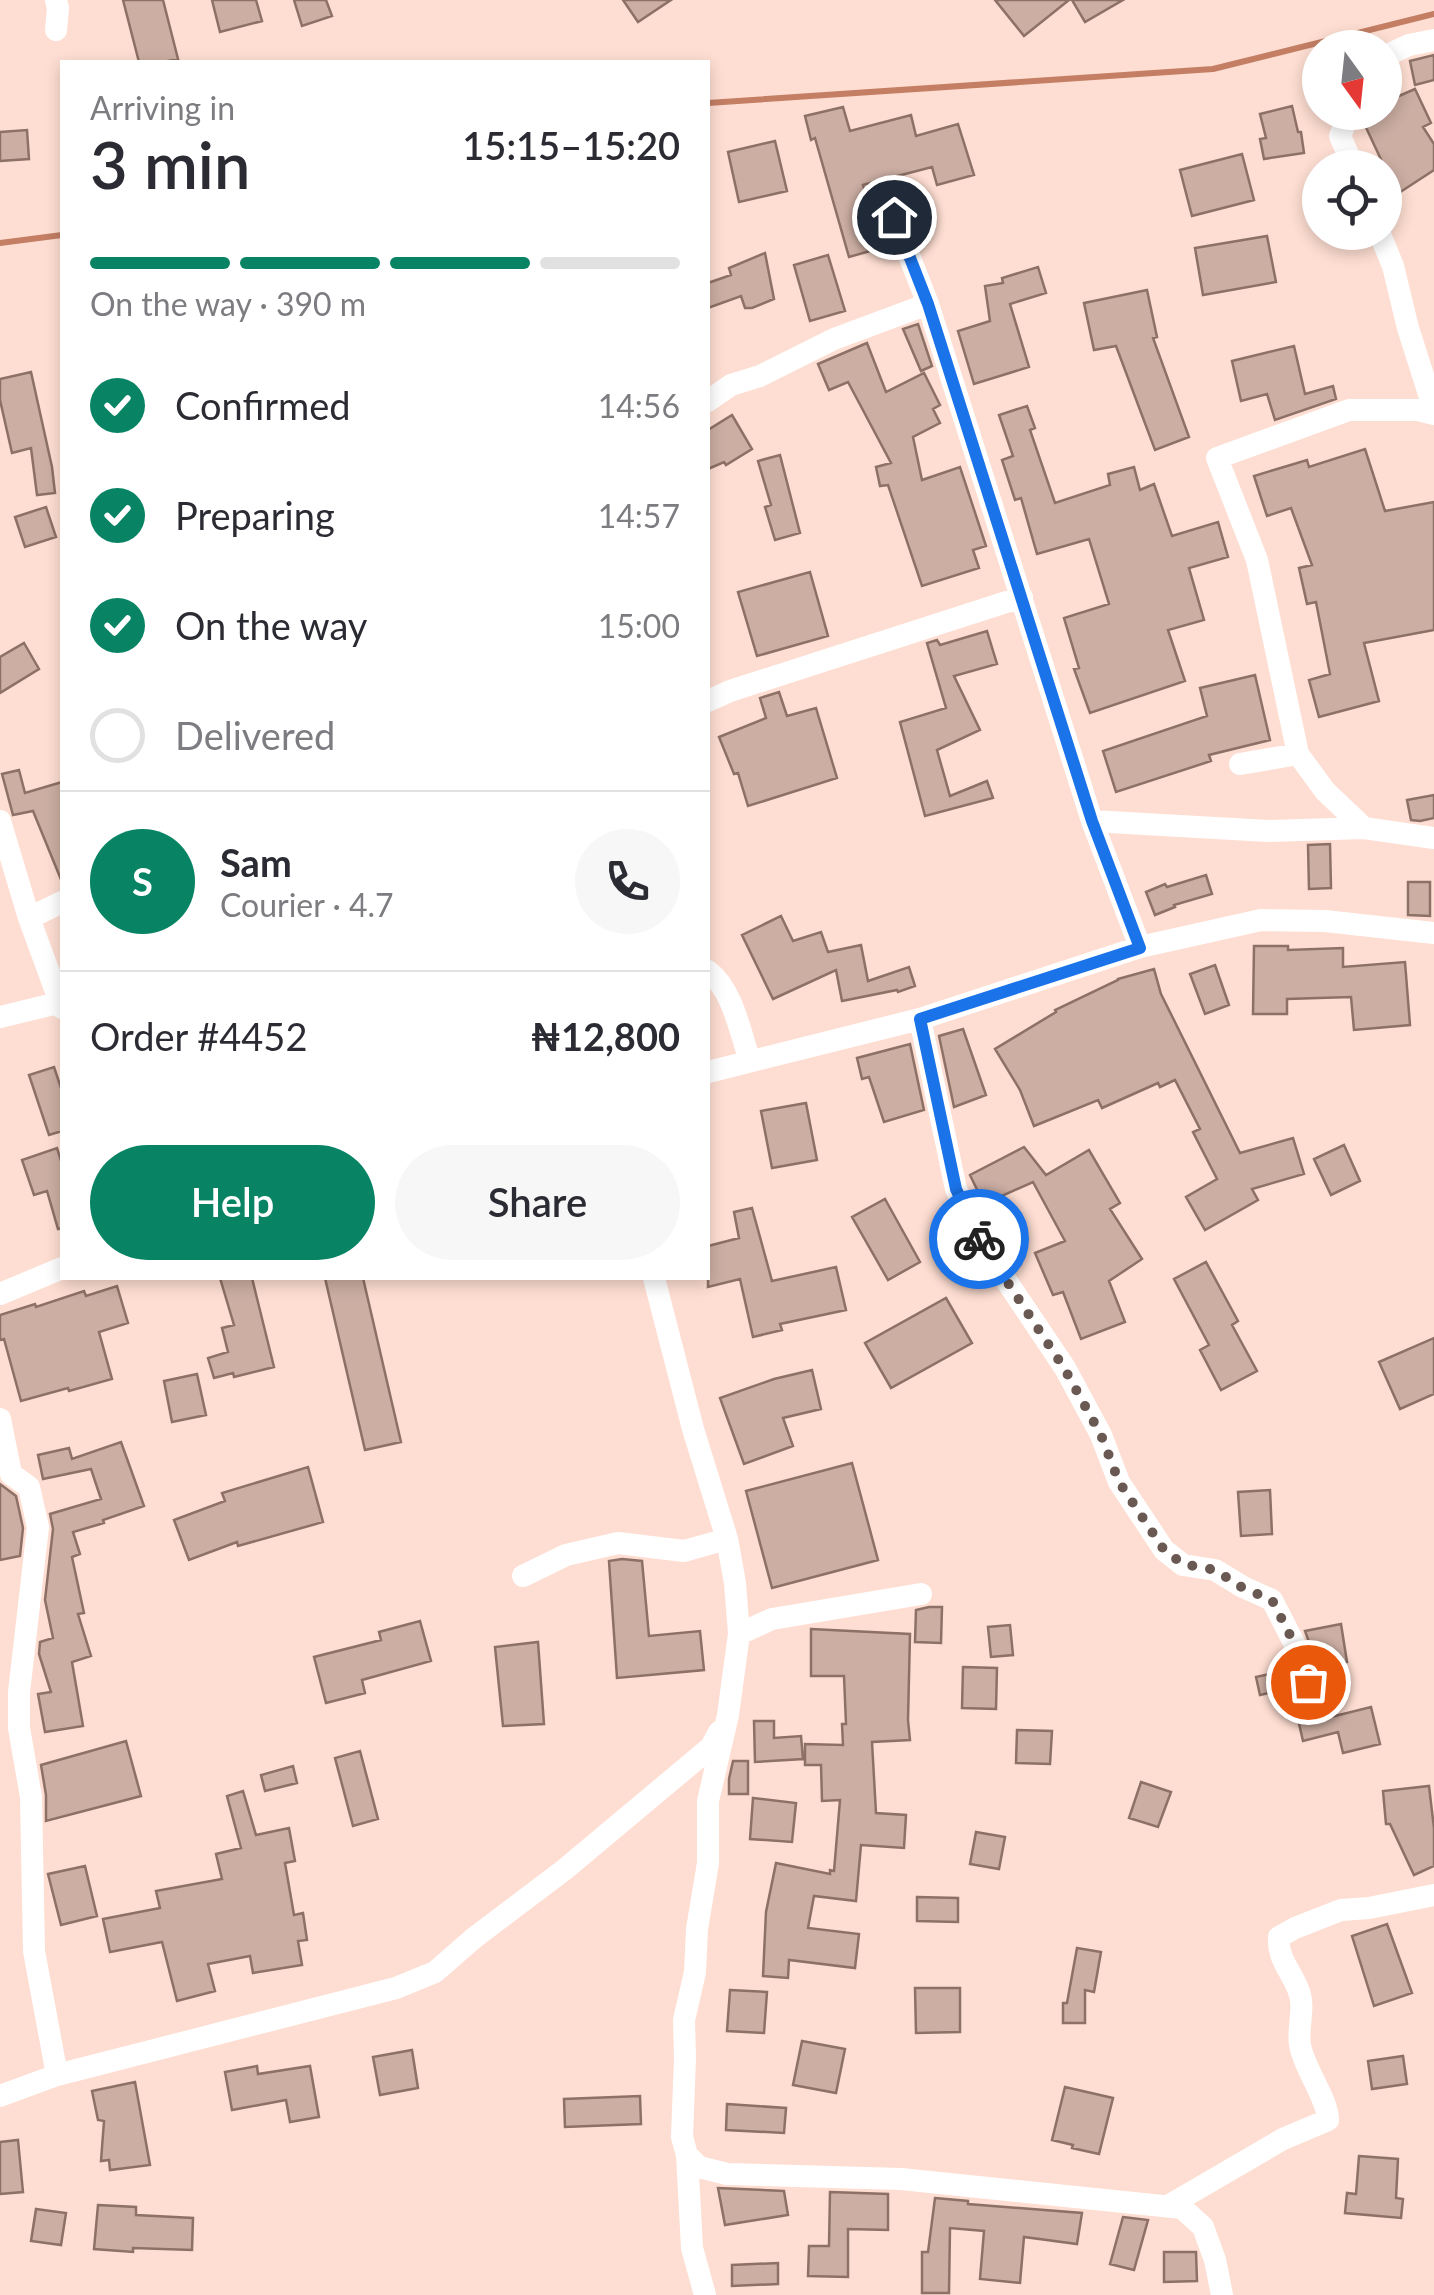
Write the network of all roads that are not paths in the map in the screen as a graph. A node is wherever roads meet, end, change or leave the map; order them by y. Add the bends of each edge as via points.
1 (56, 0) edge
2 (56, 30) dead end
3 (1434, 40) edge
4 (1402, 48) edge
5 (894, 217) dead end
6 (1386, 250) edge
7 (928, 304) junction
8 (710, 400) edge
9 (1434, 412) edge
10 (1022, 597) junction
11 (710, 700) edge
12 (1298, 754) junction
13 (1240, 764) dead end
14 (0, 821) edge
15 (1092, 821) junction
16 (1364, 828) junction
17 (1434, 838) edge
18 (60, 903) edge
19 (28, 918) junction
20 (1434, 933) edge
21 (1140, 948) junction
22 (710, 972) edge
23 (60, 999) edge
24 (60, 1004) edge
25 (0, 1017) edge
26 (920, 1019) junction
27 (750, 1061) junction
28 (710, 1071) edge
29 (60, 1269) edge
30 (655, 1280) edge
31 (0, 1294) edge
32 (0, 1419) edge
33 (727, 1539) junction
34 (523, 1576) dead end
35 (921, 1594) dead end
36 (739, 1634) junction
37 (1308, 1682) dead end
38 (726, 1720) junction
39 (667, 1785) junction
40 (708, 1801) junction
41 (1434, 1894) edge
42 (57, 2076) junction
43 (0, 2096) edge
44 (687, 2155) junction
45 (1168, 2206) junction
46 (705, 2295) edge
47 (1222, 2295) edge

1 - 2 street
3 - 4 street
5 - 7 street
6 - 9 street
7 - 8 street via 834,339
7 - 10 street
9 - 12 street via 1348,410 1217,458 1257,560
10 - 11 street
10 - 15 street
12 - 13 street
12 - 16 street via 1324,791
14 - 19 street
15 - 16 street via 1268,831
15 - 21 street
16 - 17 street
18 - 19 street
19 - 23 street
20 - 21 street via 1260,920
21 - 26 street
22 - 27 street via 734,1013
24 - 25 street
26 - 27 street
26 - 37 street via 956,1189 979,1240 1064,1368 1119,1482 1164,1550 1272,1600
27 - 28 street
29 - 31 street
30 - 33 street
32 - 42 street via 11,1474 29,1487 38,1527 18,1728 31,1797 34,1951
33 - 34 street via 684,1550 618,1543 566,1555
33 - 36 street
35 - 36 street via 772,1619
36 - 38 street
38 - 39 street via 711,1747
38 - 40 street
39 - 40 street
39 - 42 street via 436,1972
40 - 44 street via 708,1864 684,2020
41 - 45 street via 1341,1910 1279,1937 1300,1992 1299,2044 1328,2120
42 - 43 street
44 - 45 street via 727,2174 901,2178
44 - 46 street via 692,2248
45 - 47 street via 1182,2208 1203,2228

